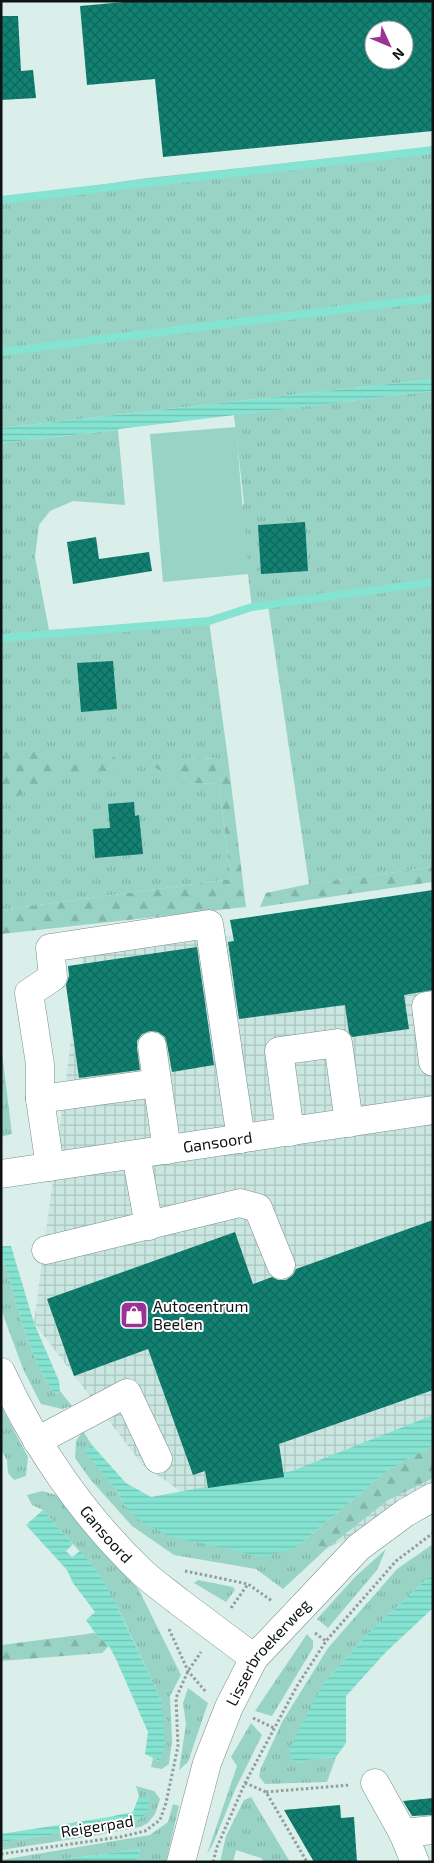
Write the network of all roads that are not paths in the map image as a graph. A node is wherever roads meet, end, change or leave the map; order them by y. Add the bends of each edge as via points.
1 (433, 1005) edge
2 (152, 1046) dead end
3 (433, 1062) edge
4 (157, 1083) junction
5 (40, 1099) junction
6 (433, 1110) edge
7 (349, 1123) junction
8 (290, 1132) junction
9 (241, 1139) junction
10 (167, 1150) junction
11 (136, 1155) junction
12 (50, 1168) junction
13 (1, 1174) edge
14 (149, 1226) junction
15 (46, 1250) dead end
16 (280, 1264) dead end
17 (1, 1372) edge
18 (37, 1441) junction
19 (158, 1459) dead end
20 (433, 1497) edge
21 (254, 1658) junction
22 (375, 1783) road end
23 (433, 1830) edge
24 (403, 1833) junction
25 (181, 1862) edge
26 (415, 1862) edge

1 - 3 street via 426,1006
2 - 4 street
4 - 5 street
4 - 10 street
5 - 9 street via 40,1064 30,993 53,977 50,948 209,924
5 - 12 street
6 - 7 street, Gansoord
7 - 8 street, Gansoord
7 - 8 street via 338,1043 279,1051
8 - 9 street, Gansoord
9 - 10 street, Gansoord
10 - 11 street, Gansoord
11 - 12 street, Gansoord
11 - 14 street
12 - 13 street, Gansoord
14 - 15 street
14 - 16 street via 240,1203 258,1208
17 - 18 street, Gansoord
18 - 19 street via 127,1393
18 - 21 street, Gansoord via 111,1541 144,1574
20 - 21 street, Lisserbroekerweg via 359,1547
21 - 25 street, Lisserbroekerweg via 229,1707 207,1763
22 - 24 street
23 - 24 street
24 - 26 street

